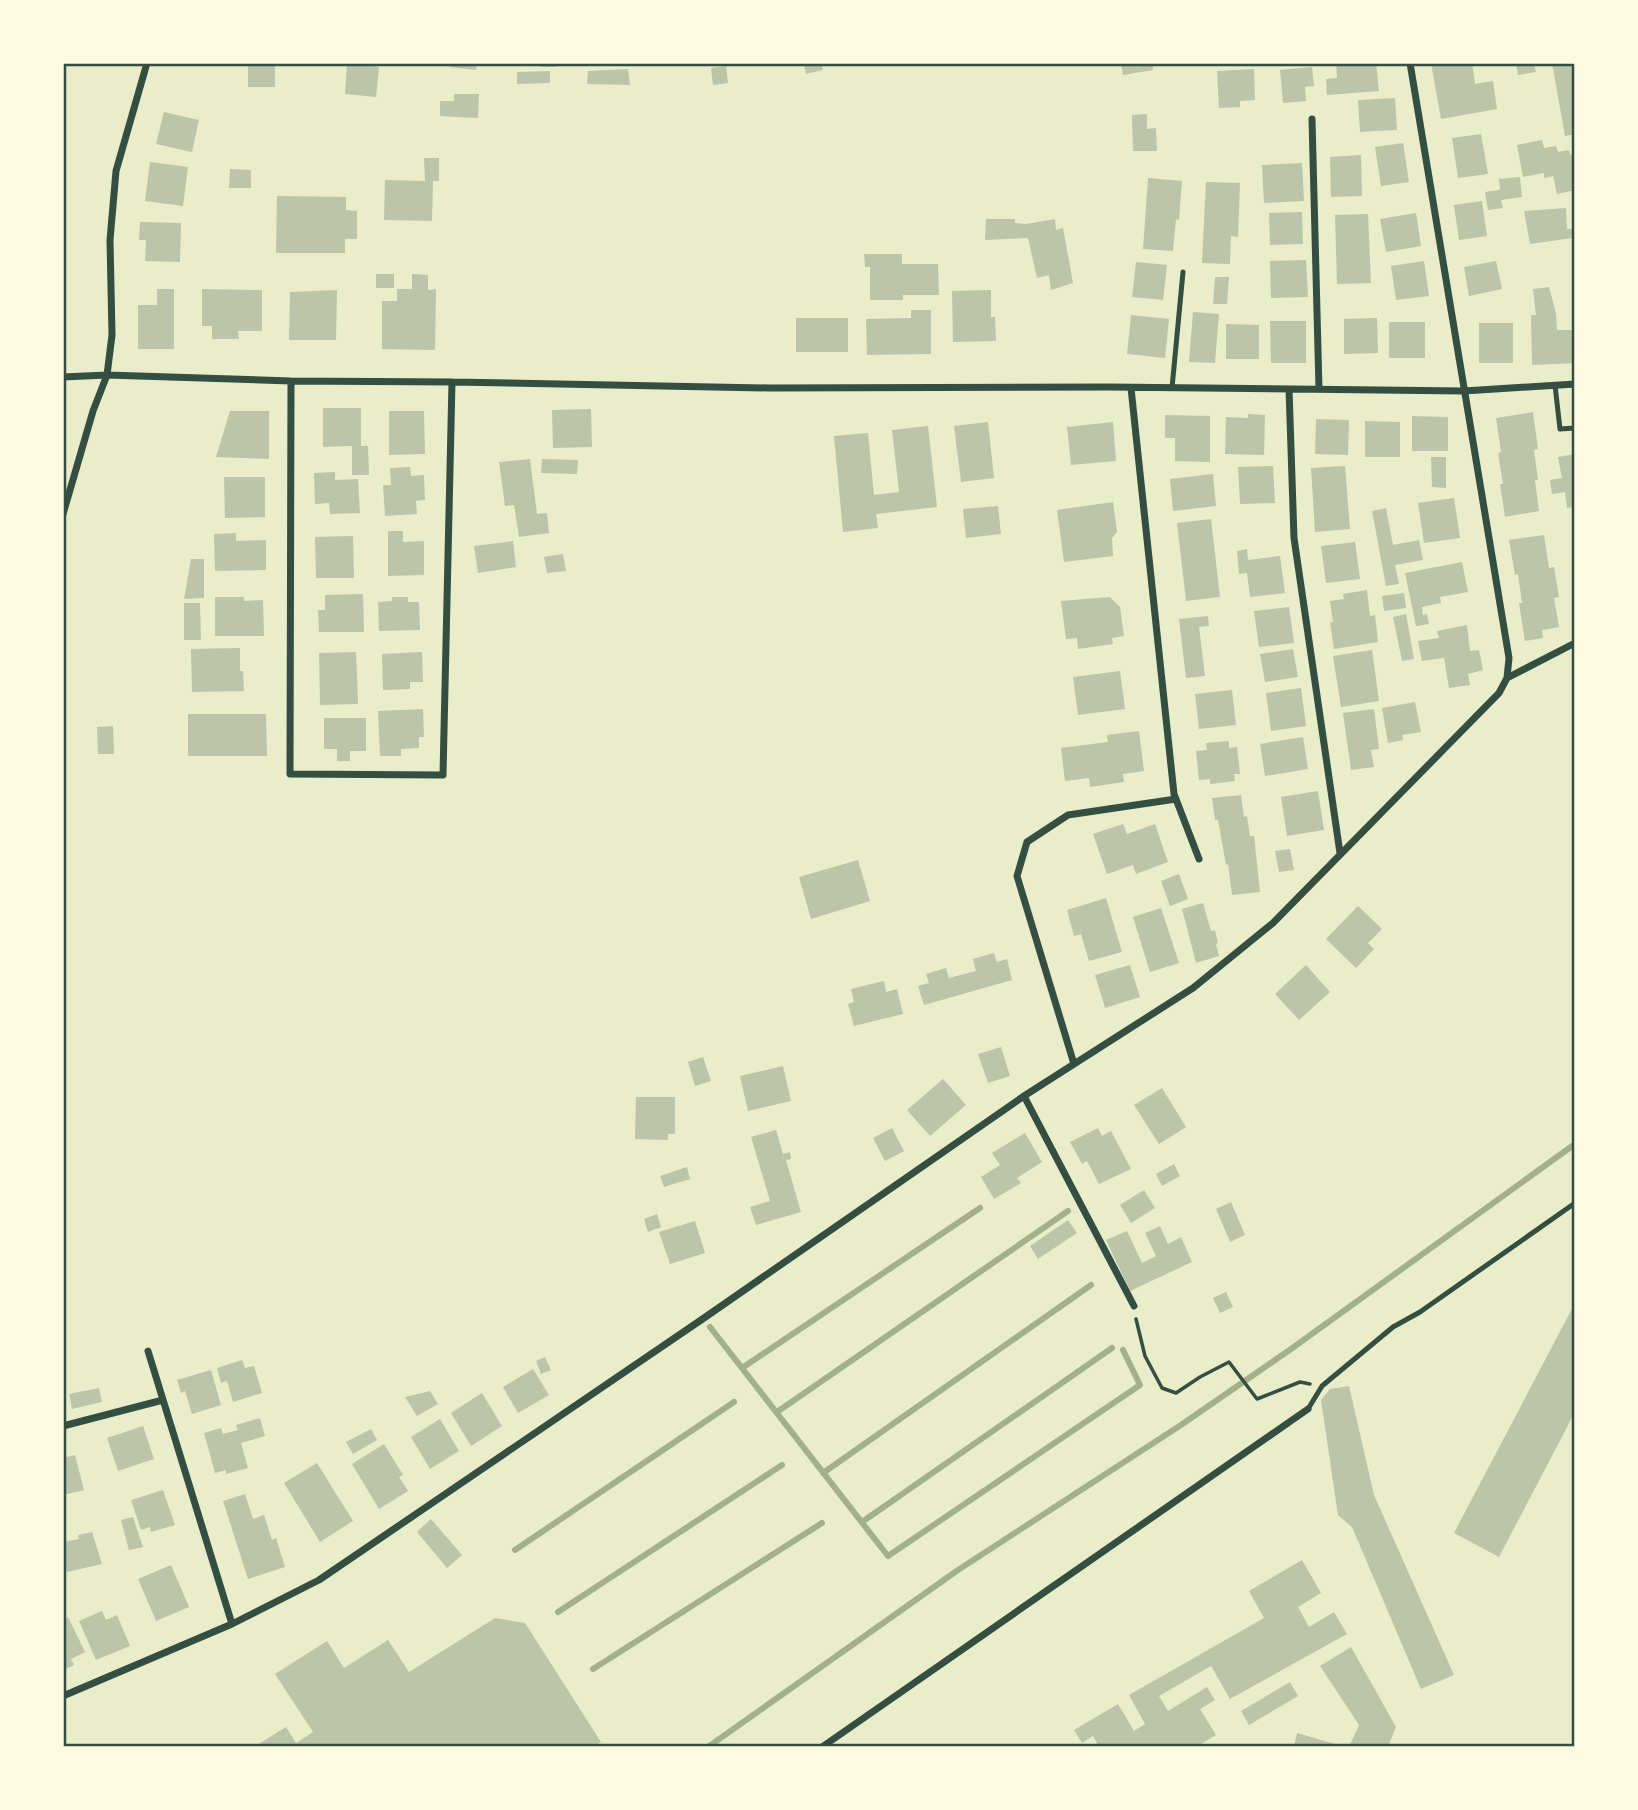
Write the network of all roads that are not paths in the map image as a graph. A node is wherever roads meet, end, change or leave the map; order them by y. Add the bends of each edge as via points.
1 (147, 63) edge
2 (1410, 63) edge
3 (1312, 119) dead end
4 (1183, 272) dead end
5 (107, 375) junction
6 (63, 377) edge
7 (291, 381) junction
8 (452, 382) junction
9 (1575, 384) edge
10 (1555, 385) junction
11 (1131, 387) junction
12 (1172, 388) junction
13 (1289, 389) junction
14 (1319, 389) junction
15 (1464, 391) junction
16 (1575, 428) edge
17 (63, 514) edge
18 (1575, 643) edge
19 (1507, 678) junction
20 (1176, 799) junction
21 (1340, 853) junction
22 (1199, 859) dead end
23 (1074, 1064) junction
24 (1024, 1096) junction
25 (1575, 1203) edge
26 (1134, 1306) road end
27 (148, 1351) dead end
28 (163, 1400) junction
29 (1308, 1409) joint
30 (63, 1426) edge
31 (232, 1623) junction
32 (63, 1696) edge
33 (822, 1747) edge

1 - 5 street via 116,171
2 - 15 street
3 - 14 street
4 - 12 lane
5 - 6 street
5 - 7 street
5 - 17 street
7 - 8 street
7 - 8 street via 290,774 416,775 443,775
8 - 11 street via 769,388
9 - 10 street
10 - 15 street
10 - 16 lane via 1560,429
11 - 12 street
11 - 20 street
12 - 13 street
13 - 14 street
13 - 21 street via 1294,538
14 - 15 street
15 - 19 street via 1509,658
18 - 19 street
19 - 21 street via 1499,693
20 - 22 street
20 - 23 street via 1068,815 1027,842 1017,876
21 - 23 street via 1273,923 1194,988
23 - 24 street
24 - 26 street
24 - 31 street via 319,1580
25 - 29 lane via 1393,1326 1322,1386
27 - 28 street
28 - 30 street
28 - 31 street
29 - 33 street
31 - 32 street

